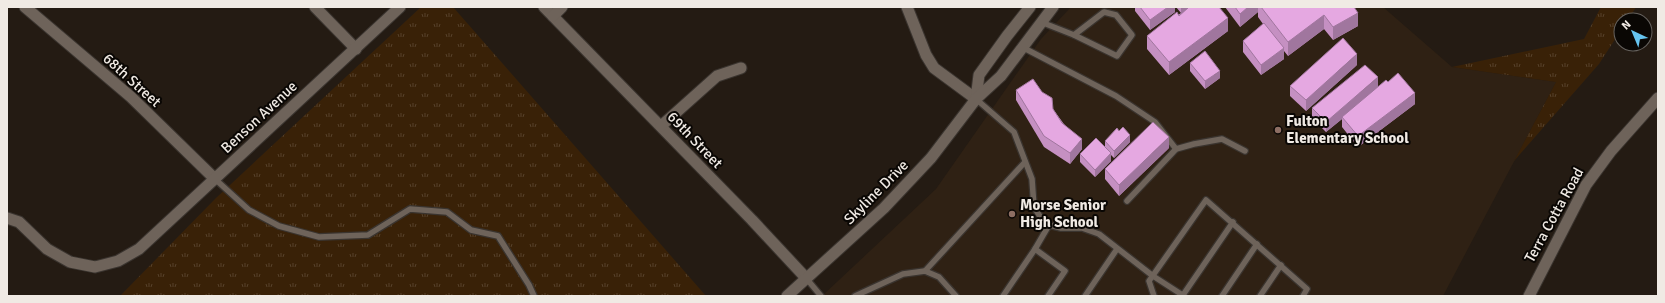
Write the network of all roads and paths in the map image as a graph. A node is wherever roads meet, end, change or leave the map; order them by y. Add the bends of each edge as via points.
1 (25, 7) edge
2 (315, 7) edge
3 (400, 7) edge
4 (544, 7) edge
5 (562, 7) edge
6 (907, 7) edge
7 (1030, 7) edge
8 (1053, 7) edge
9 (553, 16) junction
10 (1042, 22) junction
11 (1074, 35) junction
12 (1022, 47) junction
13 (356, 48) junction
14 (741, 68) dead end
15 (1658, 98) edge
16 (976, 99) junction
17 (661, 126) junction
18 (1176, 149) junction
19 (1245, 151) dead end
20 (1025, 162) junction
21 (215, 179) junction
22 (1127, 201) dead end
23 (7, 218) edge
24 (1233, 222) junction
25 (1049, 225) junction
26 (1257, 244) junction
27 (1035, 249) junction
28 (1117, 249) junction
29 (1280, 265) junction
30 (925, 271) junction
31 (1153, 276) junction
32 (806, 278) junction
33 (1184, 295) edge
34 (534, 296) edge
35 (787, 296) edge
36 (821, 296) edge
37 (855, 296) edge
38 (956, 296) edge
39 (1003, 296) edge
40 (1048, 296) edge
41 (1085, 296) edge
42 (1154, 296) edge
43 (1222, 296) edge
44 (1260, 296) edge
45 (1303, 296) edge
46 (1529, 296) edge

1 - 21 street, 68th Street via 131,97
2 - 13 street
3 - 13 street, Benson Avenue
4 - 9 street, 69th Street
5 - 9 street
6 - 16 street via 926,55 934,68
7 - 16 street via 978,75
8 - 10 street, Skyline Drive
9 - 17 street, 69th Street
10 - 11 lane
10 - 12 street, Skyline Drive
11 - 11 lane via 1117,56 1132,35 1116,15 1104,12
12 - 16 street, Skyline Drive via 1001,76
12 - 18 lane via 1116,96 1154,122
13 - 21 street, Benson Avenue
14 - 17 street via 717,76
15 - 46 street, Terra Cotta Road via 1611,151 1586,185
16 - 20 lane via 1014,132
16 - 32 street, Skyline Drive via 931,158 893,199
17 - 32 street, 69th Street
18 - 19 lane via 1222,139
18 - 22 lane
20 - 25 lane via 1032,179 1034,207
20 - 30 lane
21 - 23 street, Benson Avenue via 138,248 118,262 95,267 70,262 47,249 19,222
21 - 34 lane via 249,210 279,226 319,237 368,235 410,209 447,212 471,230 498,236
24 - 26 lane
24 - 31 lane via 1206,200
24 - 33 lane
25 - 27 lane
25 - 28 lane via 1090,230
26 - 29 lane
26 - 43 lane
27 - 39 lane
27 - 40 lane via 1065,271
28 - 31 lane
28 - 41 lane
29 - 44 lane
29 - 45 lane via 1307,289
30 - 37 lane via 903,274
30 - 38 lane via 939,277
31 - 33 lane
31 - 42 lane via 1149,281
32 - 35 street, Skyline Drive
32 - 36 lane, 69th Street

